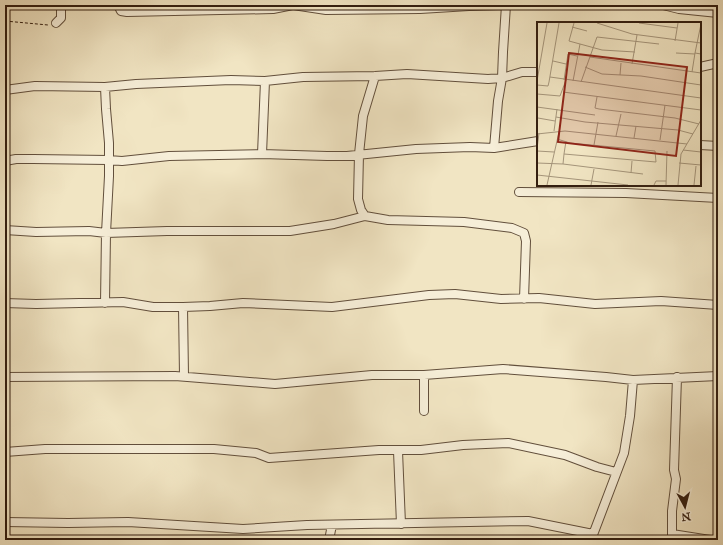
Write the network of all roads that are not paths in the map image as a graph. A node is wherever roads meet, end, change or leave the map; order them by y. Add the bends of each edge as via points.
1 (61, 5) edge
2 (118, 5) edge
3 (507, 5) edge
4 (663, 5) edge
5 (679, 7) edge
6 (718, 13) edge
7 (56, 23) road end
8 (718, 63) edge
9 (701, 67) edge
10 (537, 72) edge
11 (375, 76) junction
12 (502, 78) junction
13 (264, 81) junction
14 (105, 87) junction
15 (5, 90) edge
16 (537, 142) edge
17 (701, 145) edge
18 (718, 146) edge
19 (494, 148) junction
20 (262, 154) junction
21 (359, 154) junction
22 (108, 160) junction
23 (5, 161) edge
24 (519, 192) dead end
25 (718, 198) edge
26 (364, 216) junction
27 (5, 230) edge
28 (106, 233) junction
29 (524, 299) junction
30 (5, 303) edge
31 (105, 303) junction
32 (718, 305) edge
33 (183, 307) junction
34 (424, 375) junction
35 (184, 376) junction
36 (718, 376) edge
37 (5, 377) edge
38 (677, 377) junction
39 (633, 380) junction
40 (424, 411) dead end
41 (398, 451) junction
42 (5, 452) edge
43 (616, 472) junction
44 (5, 522) edge
45 (401, 524) junction
46 (332, 525) junction
47 (592, 537) edge
48 (672, 537) edge
49 (330, 540) edge
50 (710, 540) edge

1 - 7 street via 61,18
2 - 3 street via 121,11 128,12 273,9 293,5 326,10
3 - 12 street
4 - 5 street
5 - 6 street
8 - 9 street
10 - 12 street via 522,72
11 - 12 street via 407,74 474,79
11 - 13 street via 303,77
11 - 21 street via 363,116
12 - 19 street
13 - 14 street via 175,82
13 - 20 street
14 - 15 street via 35,86
14 - 22 street
16 - 19 street
17 - 18 street
19 - 21 street via 424,148
20 - 21 street
20 - 22 street
21 - 26 street via 358,199
22 - 23 street
22 - 28 street
24 - 25 street via 626,193
26 - 28 street via 290,232
26 - 29 street via 388,220 464,222 512,228 524,233
27 - 28 street
28 - 31 street
29 - 32 street via 539,298 595,304 661,301
29 - 33 street via 455,294 332,307 243,303
30 - 31 street
31 - 33 street
33 - 35 street
34 - 35 street via 372,375 275,384
34 - 39 street via 515,370
34 - 40 street
35 - 37 street
36 - 38 street
38 - 39 street
38 - 48 street via 674,470 676,479
39 - 43 street via 627,437
41 - 42 street via 269,458 256,453 214,449 52,449
41 - 43 street via 508,443 565,455
41 - 45 street
43 - 47 street
44 - 46 street via 128,522 243,529
45 - 46 street
45 - 47 street via 528,521
46 - 49 street
48 - 50 street

